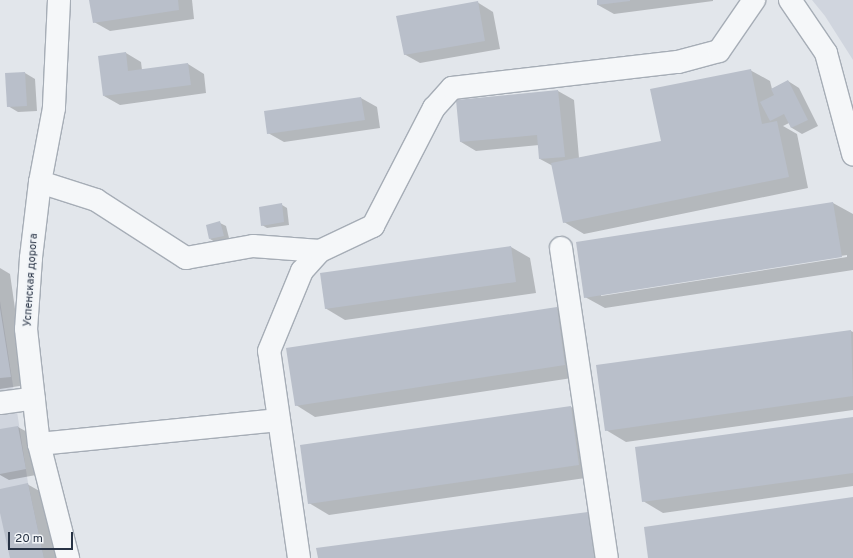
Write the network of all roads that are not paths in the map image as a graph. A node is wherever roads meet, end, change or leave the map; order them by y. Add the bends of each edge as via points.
1 (59, 0) edge
2 (754, 0) edge
3 (790, 0) edge
4 (853, 154) edge
5 (40, 182) junction
6 (561, 248) dead end
7 (320, 251) junction
8 (34, 398) junction
9 (0, 403) edge
10 (279, 420) junction
11 (39, 444) junction
12 (68, 558) edge
13 (298, 558) edge
14 (607, 558) edge

1 - 5 street, Успенская дорога via 54,108
2 - 7 street via 719,51 678,62 452,88 434,108 373,226
3 - 4 street via 826,53
5 - 7 street via 96,200 186,258 253,246
5 - 8 street, Успенская дорога via 26,329
6 - 14 street
7 - 10 street via 302,271 269,350
8 - 9 street
8 - 11 street, Успенская дорога
10 - 11 street
10 - 13 street
11 - 12 street, Успенская дорога

